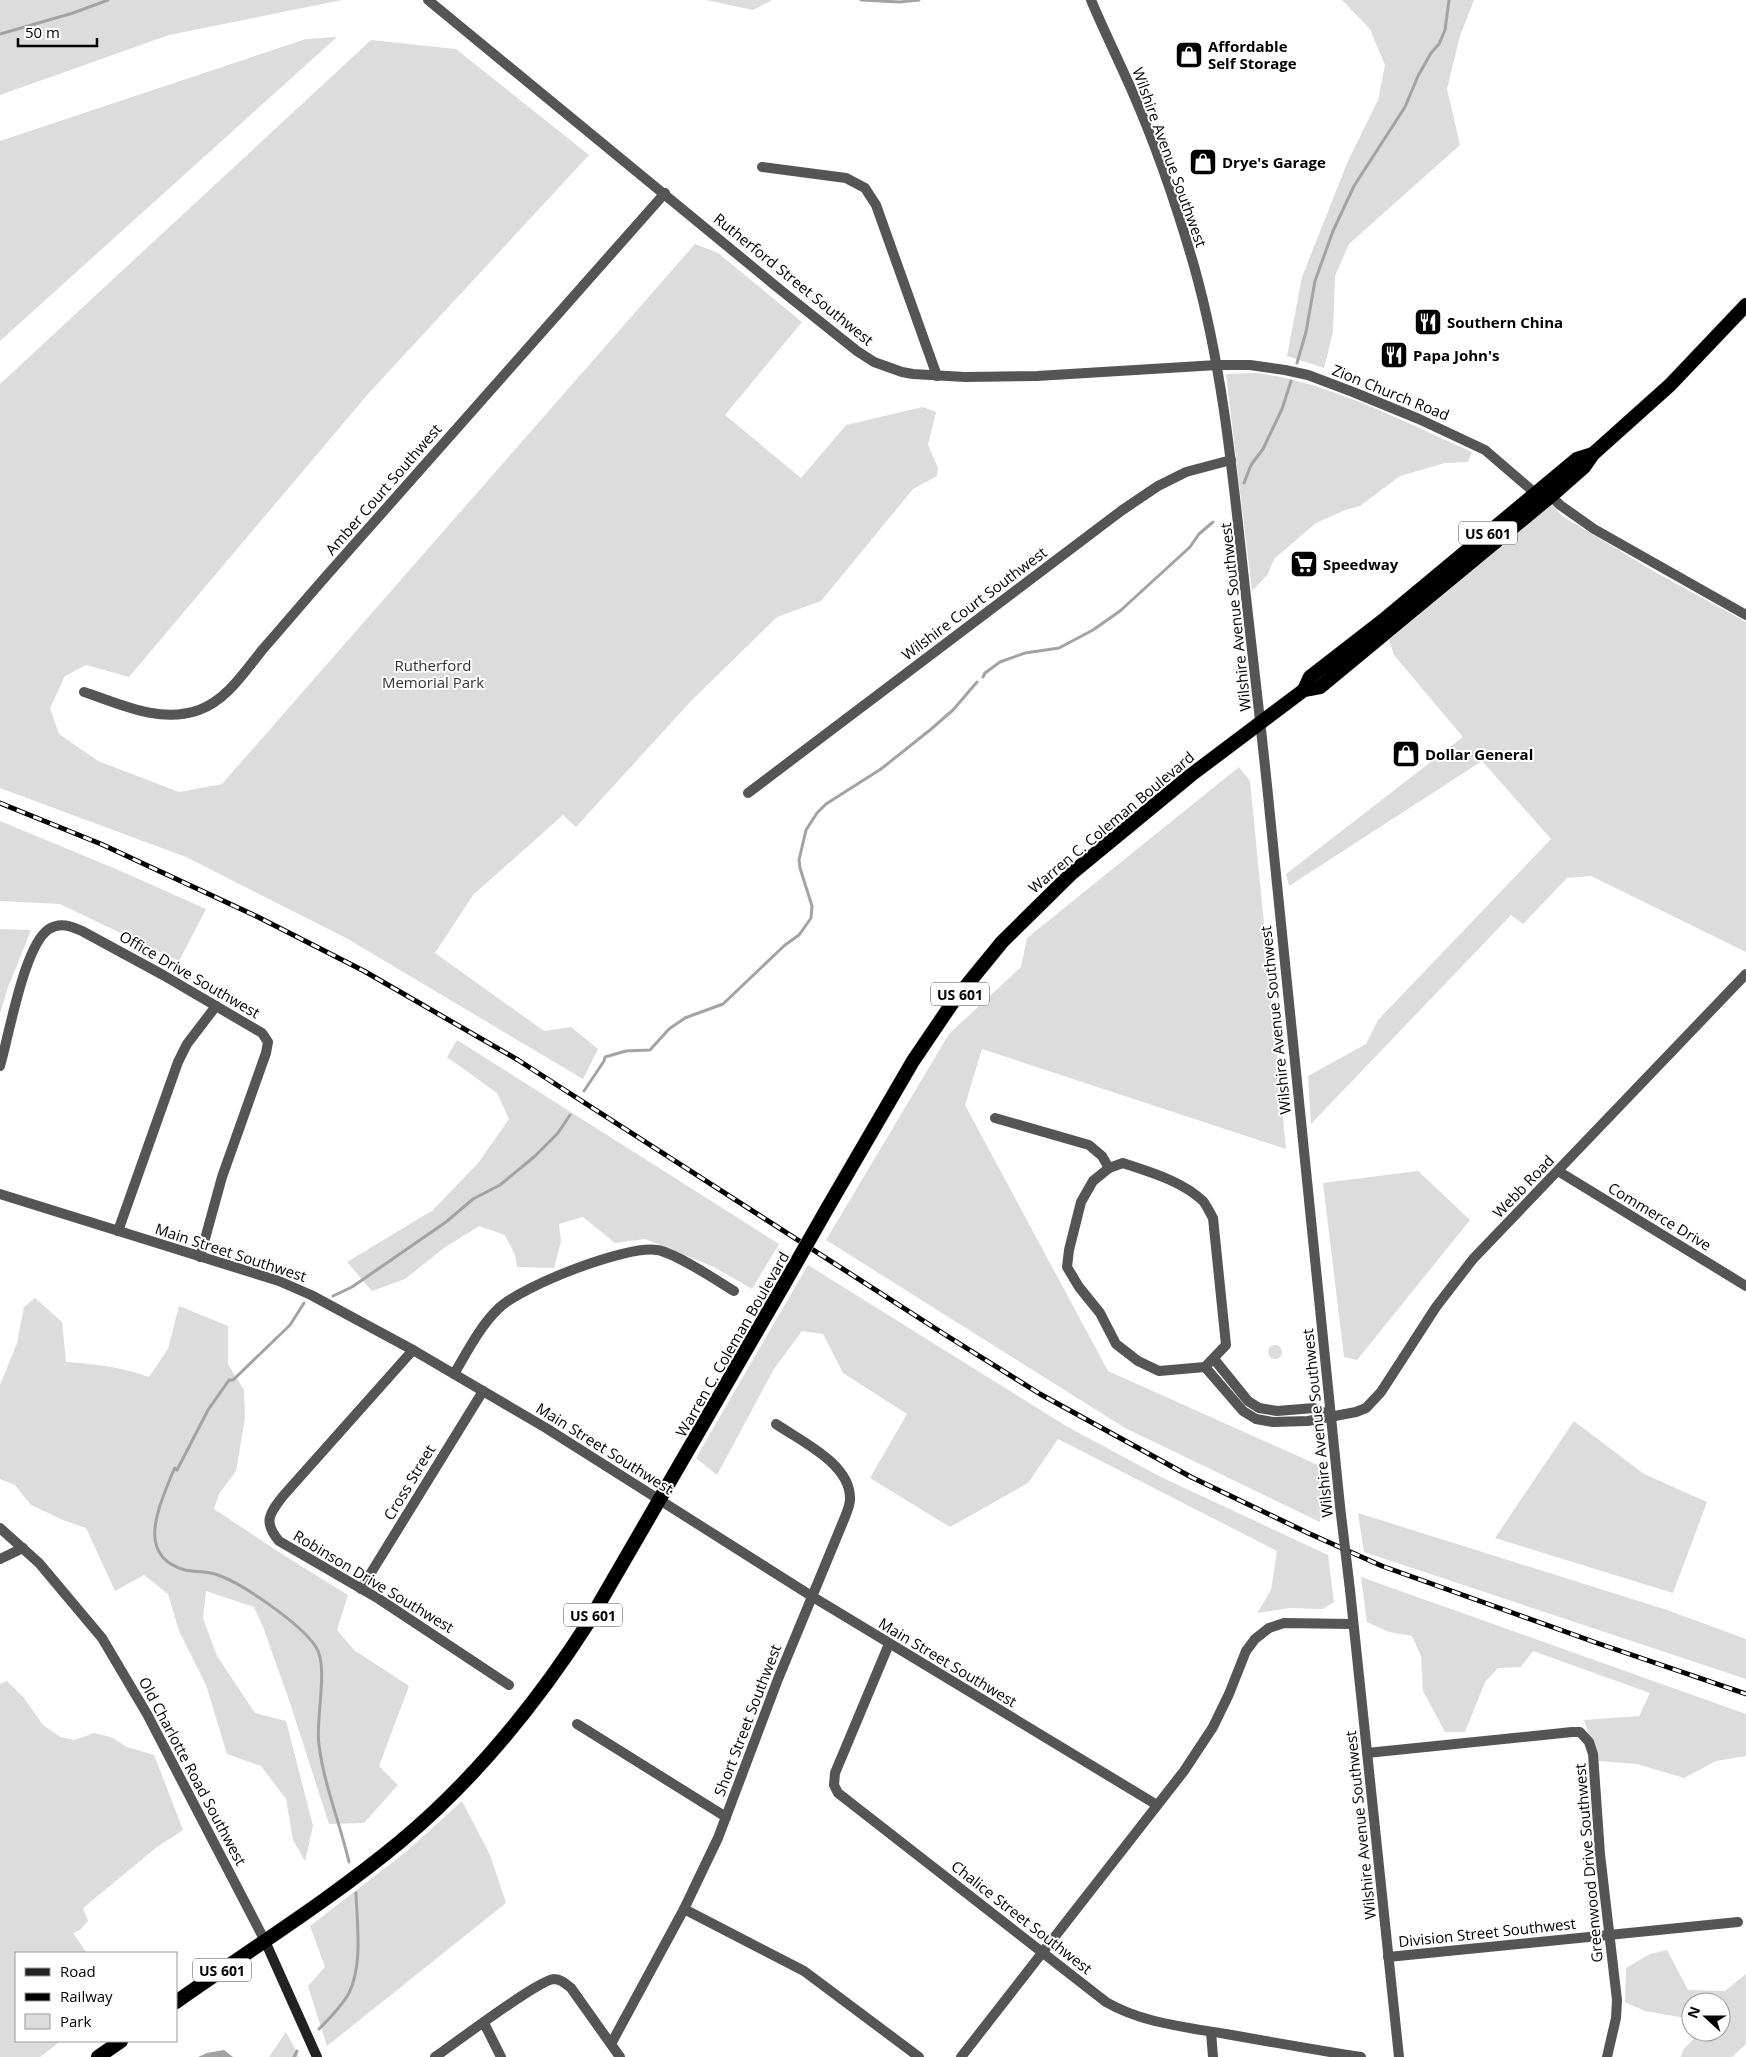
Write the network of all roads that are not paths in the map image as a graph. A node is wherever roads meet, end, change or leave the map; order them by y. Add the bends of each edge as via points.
1 (428, 0) edge
2 (1091, 0) edge
3 (762, 167) dead end
4 (664, 193) junction
5 (1746, 305) edge
6 (1216, 365) junction
7 (937, 376) junction
8 (1593, 454) junction
9 (1231, 460) junction
10 (1535, 493) junction
11 (1551, 496) junction
12 (1746, 615) edge
13 (1304, 690) junction
14 (84, 692) dead end
15 (1261, 721) junction
16 (748, 794) dead end
17 (1746, 974) edge
18 (216, 1006) junction
19 (0, 1066) edge
20 (995, 1118) dead end
21 (1109, 1168) junction
22 (1558, 1171) junction
23 (0, 1194) edge
24 (118, 1231) junction
25 (200, 1257) junction
26 (1746, 1286) edge
27 (734, 1291) dead end
28 (413, 1350) junction
29 (1214, 1359) junction
30 (1205, 1367) junction
31 (454, 1374) junction
32 (482, 1391) junction
33 (1331, 1416) junction
34 (776, 1424) dead end
35 (660, 1501) junction
36 (0, 1528) edge
37 (23, 1548) junction
38 (0, 1559) edge
39 (361, 1589) junction
40 (813, 1597) junction
41 (1353, 1624) junction
42 (890, 1644) junction
43 (509, 1685) dead end
44 (577, 1724) dead end
45 (1368, 1753) junction
46 (1157, 1805) junction
47 (726, 1818) junction
48 (684, 1909) junction
49 (1738, 1922) dead end
50 (1608, 1934) junction
51 (264, 1941) junction
52 (1042, 1952) junction
53 (1388, 1957) junction
54 (178, 2001) edge
55 (484, 2023) junction
56 (1211, 2032) junction
57 (120, 2042) edge
58 (611, 2044) junction
59 (98, 2057) edge
60 (317, 2057) edge
61 (436, 2057) edge
62 (501, 2057) edge
63 (620, 2057) edge
64 (919, 2057) edge
65 (961, 2057) edge
66 (1213, 2057) edge
67 (1361, 2057) edge
68 (1399, 2057) edge
69 (1607, 2057) edge

1 - 4 street, Rutherford Street Southwest
2 - 6 street, Wilshire Avenue Southwest via 1134,95 1174,202 1194,268
3 - 7 street via 846,178 865,188 876,205
4 - 7 street, Rutherford Street Southwest via 857,351 874,362 902,372
4 - 14 street, Amber Court Southwest via 326,576 236,683 216,701 200,710 161,715
5 - 8 highway, Warren C. Coleman Boulevard / US 601 via 1670,385
6 - 7 street, Rutherford Street Southwest via 1046,376
6 - 9 street, Wilshire Avenue Southwest
6 - 10 street, Zion Church Road via 1285,370 1353,392 1485,450
8 - 10 highway, Warren C. Coleman Boulevard / US 601 via 1577,460
8 - 11 highway, Warren C. Coleman Boulevard / US 601 via 1584,467
9 - 15 street, Wilshire Avenue Southwest
9 - 16 street, Wilshire Court Southwest via 1186,472 1158,486
10 - 13 highway, Warren C. Coleman Boulevard / US 601 via 1380,623 1310,677
11 - 12 street via 1594,529
11 - 13 highway, Warren C. Coleman Boulevard / US 601 via 1320,687
13 - 15 highway, Warren C. Coleman Boulevard / US 601
15 - 33 street, Wilshire Avenue Southwest
15 - 35 highway, Warren C. Coleman Boulevard / US 601, bridge via 1072,873 1002,942 953,1002 914,1061 828,1207
17 - 22 street, Webb Road
18 - 19 street, Office Drive Southwest via 82,930 59,925 49,929 33,949
18 - 24 street via 187,1044 178,1062
18 - 25 street, Office Drive Southwest via 253,1026 268,1042 258,1080 222,1177
20 - 21 street via 1089,1145 1102,1156
21 - 29 street via 1123,1163 1152,1172 1205,1202 1213,1218 1226,1345
21 - 30 street via 1093,1181 1081,1202 1067,1267 1100,1313 1116,1344 1138,1361 1159,1371
22 - 26 street, Commerce Drive
22 - 33 street, Webb Road via 1473,1259 1436,1307 1374,1401 1356,1412
23 - 24 street, Main Street Southwest
24 - 25 street, Main Street Southwest
25 - 28 street, Main Street Southwest via 279,1281
27 - 31 street via 660,1250 641,1250 619,1256 544,1282 510,1299 482,1328
28 - 31 street, Main Street Southwest
28 - 39 street, Robinson Drive Southwest via 282,1496 268,1521 279,1541
29 - 30 street
29 - 33 street via 1248,1401 1260,1408 1277,1411 1314,1408
30 - 33 street, Webb Road via 1243,1411 1256,1419 1308,1421
31 - 32 street, Main Street Southwest
32 - 35 street, Main Street Southwest
32 - 39 street, Cross Street
33 - 41 street, Wilshire Avenue Southwest, bridge
34 - 40 street, Short Street Southwest via 839,1469 848,1486 850,1499 845,1518
35 - 40 street, Main Street Southwest
35 - 51 highway, Warren C. Coleman Boulevard / US 601 via 564,1661 485,1759 401,1841
36 - 37 street, Old Charlotte Road Southwest
37 - 38 street
37 - 51 street, Old Charlotte Road Southwest via 69,1596 102,1638 147,1714
39 - 43 street, Robinson Drive Southwest
40 - 42 street, Main Street Southwest
40 - 47 street, Short Street Southwest via 778,1679
41 - 45 street, Wilshire Avenue Southwest
41 - 46 street via 1284,1623 1269,1628 1255,1639 1246,1651 1212,1727
42 - 46 street, Main Street Southwest
42 - 52 street, Chalice Street Southwest via 835,1773 834,1785 838,1792
44 - 47 street
45 - 50 street, Greenwood Drive Southwest via 1580,1732 1590,1742 1593,1754
45 - 53 street, Wilshire Avenue Southwest
46 - 52 street
47 - 48 street, Short Street Southwest
48 - 58 street, Short Street Southwest
48 - 64 street via 804,1971
49 - 50 street, Division Street Southwest
50 - 53 street, Division Street Southwest
50 - 69 street, Greenwood Drive Southwest via 1616,2018
51 - 54 highway, Warren C. Coleman Boulevard / US 601
51 - 60 main road, Old Charlotte Road Southwest
52 - 56 street, Chalice Street Southwest via 1106,2002 1132,2016
52 - 65 street
53 - 68 street, Wilshire Avenue Southwest
55 - 58 street via 531,1990 554,1979 571,1988
55 - 61 street
55 - 62 street
56 - 66 street
56 - 67 street, Chalice Street Southwest
57 - 59 highway
58 - 63 street

